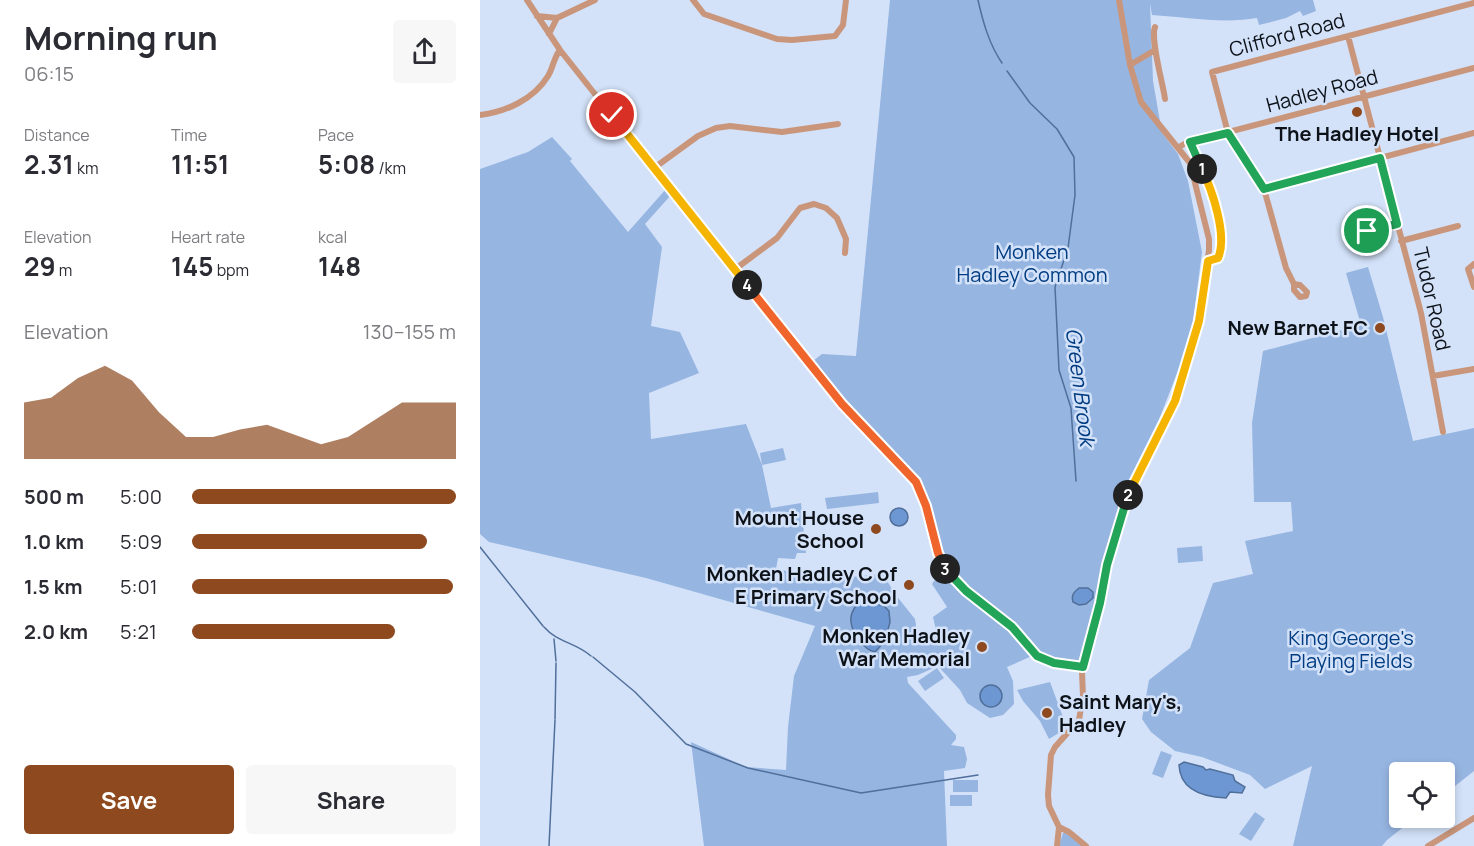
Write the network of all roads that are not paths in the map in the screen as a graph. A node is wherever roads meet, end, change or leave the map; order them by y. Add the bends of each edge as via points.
1 (527, 0) edge
2 (595, 0) edge
3 (693, 0) edge
4 (846, 0) edge
5 (1119, 0) edge
6 (1474, 3) edge
7 (537, 16) junction
8 (557, 18) junction
9 (1155, 27) dead end
10 (549, 34) junction
11 (1348, 36) junction
12 (560, 50) junction
13 (1155, 50) junction
14 (1130, 65) junction
15 (1474, 68) edge
16 (1364, 97) junction
17 (1165, 99) dead end
18 (480, 115) edge
19 (838, 124) dead end
20 (1228, 133) junction
21 (1474, 133) edge
22 (1190, 142) junction
23 (1179, 147) junction
24 (1380, 158) junction
25 (654, 168) junction
26 (1264, 189) junction
27 (1397, 224) junction
28 (1454, 230) dead end
29 (1401, 241) junction
30 (1361, 248) dead end
31 (845, 253) dead end
32 (1208, 261) junction
33 (1474, 264) edge
34 (734, 270) junction
35 (1294, 284) dead end
36 (1474, 287) edge
37 (1474, 369) edge
38 (1433, 376) junction
39 (1443, 432) dead end
40 (1083, 667) junction
41 (1474, 818) edge
42 (1059, 827) junction
43 (1057, 846) edge
44 (1086, 846) edge
45 (1428, 846) edge

1 - 7 street
2 - 8 street
3 - 4 street via 704,14 784,40 834,36 843,25
5 - 14 street
6 - 11 street, Clifford Road
7 - 8 street
7 - 10 street
8 - 10 street
9 - 13 street
10 - 12 street
11 - 16 street, Tudor Road
11 - 20 street, Clifford Road via 1212,72
12 - 18 street via 547,77 532,94 502,111
12 - 25 street
13 - 14 street
13 - 17 street
14 - 23 street via 1141,102
15 - 16 street, Hadley Road
16 - 20 street, Hadley Road
16 - 24 street, Tudor Road
19 - 25 street via 782,132 716,128 698,136
20 - 22 street, Hadley Road
20 - 26 street
21 - 24 street
22 - 23 street, Hadley Road
22 - 32 street via 1213,198 1220,231 1221,251 1218,258
23 - 32 street via 1193,173 1209,239
24 - 26 street
24 - 27 street, Tudor Road
25 - 34 street
26 - 35 street
27 - 29 street, Tudor Road
27 - 30 street via 1361,232
28 - 29 street
29 - 38 street, Tudor Road
31 - 34 street via 846,239 837,218 813,204 800,208 777,238
32 - 40 street via 1199,321 1178,391 1128,495
33 - 36 street via 1468,269
34 - 40 street via 836,398 916,482 942,562 953,579 1012,627 1037,656
37 - 38 street
38 - 39 street, Tudor Road
40 - 42 street via 1078,720 1055,747 1050,766 1048,801
41 - 45 street
42 - 43 street
42 - 44 street

